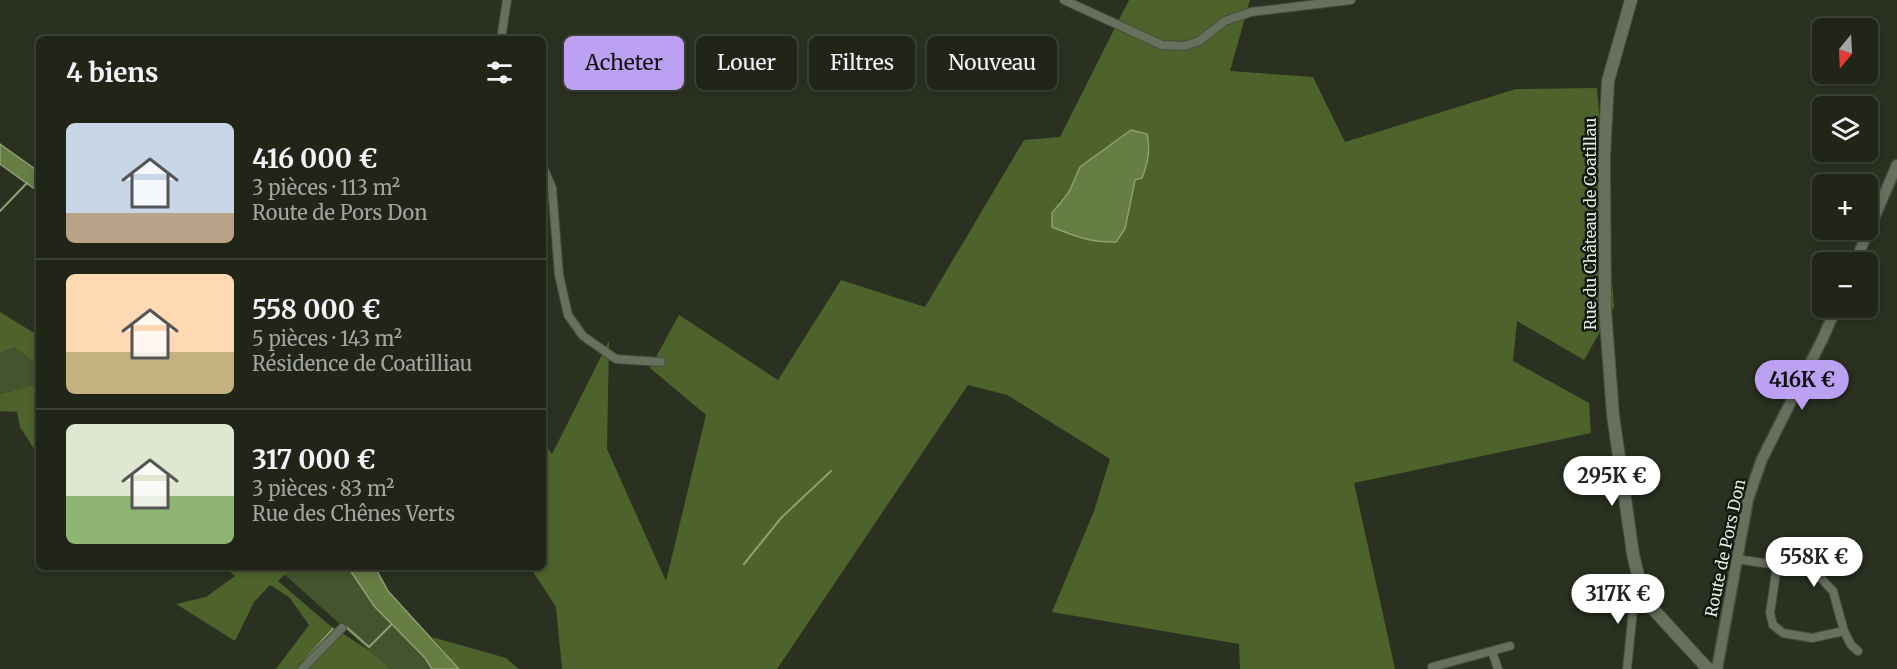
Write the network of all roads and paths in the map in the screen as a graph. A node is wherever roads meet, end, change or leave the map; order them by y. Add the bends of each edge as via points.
1 (507, 0) edge
2 (1064, 0) edge
3 (1352, 0) edge
4 (1631, 0) edge
5 (501, 36) edge
6 (1897, 165) edge
7 (546, 174) edge
8 (1859, 252) edge
9 (1832, 318) edge
10 (661, 362) dead end
11 (1736, 559) junction
12 (1777, 566) junction
13 (1642, 592) junction
14 (342, 628) dead end
15 (1844, 630) junction
16 (1510, 646) dead end
17 (1492, 651) junction
18 (1858, 651) dead end
19 (1432, 667) dead end
20 (302, 669) edge
21 (1498, 669) edge
22 (1627, 669) edge
23 (1708, 669) edge
24 (1717, 669) edge

1 - 5 street
2 - 3 street via 1152,41 1174,47 1199,41 1225,21 1251,12
4 - 13 main road, Rue du Château de Coatillau via 1608,81 1605,309 1613,415
6 - 8 street
7 - 10 street via 552,188 559,274 568,315 583,336 616,358
9 - 11 street, Route de Pors Don via 1762,459 1748,499
11 - 12 street
11 - 24 street, Route de Pors Don
12 - 15 street via 1805,569 1825,581 1833,591
12 - 15 street via 1770,613 1773,625 1783,633 1812,638
13 - 22 street via 1632,613
13 - 23 main road
14 - 20 street
15 - 18 street
16 - 17 street
17 - 19 street
17 - 21 street

